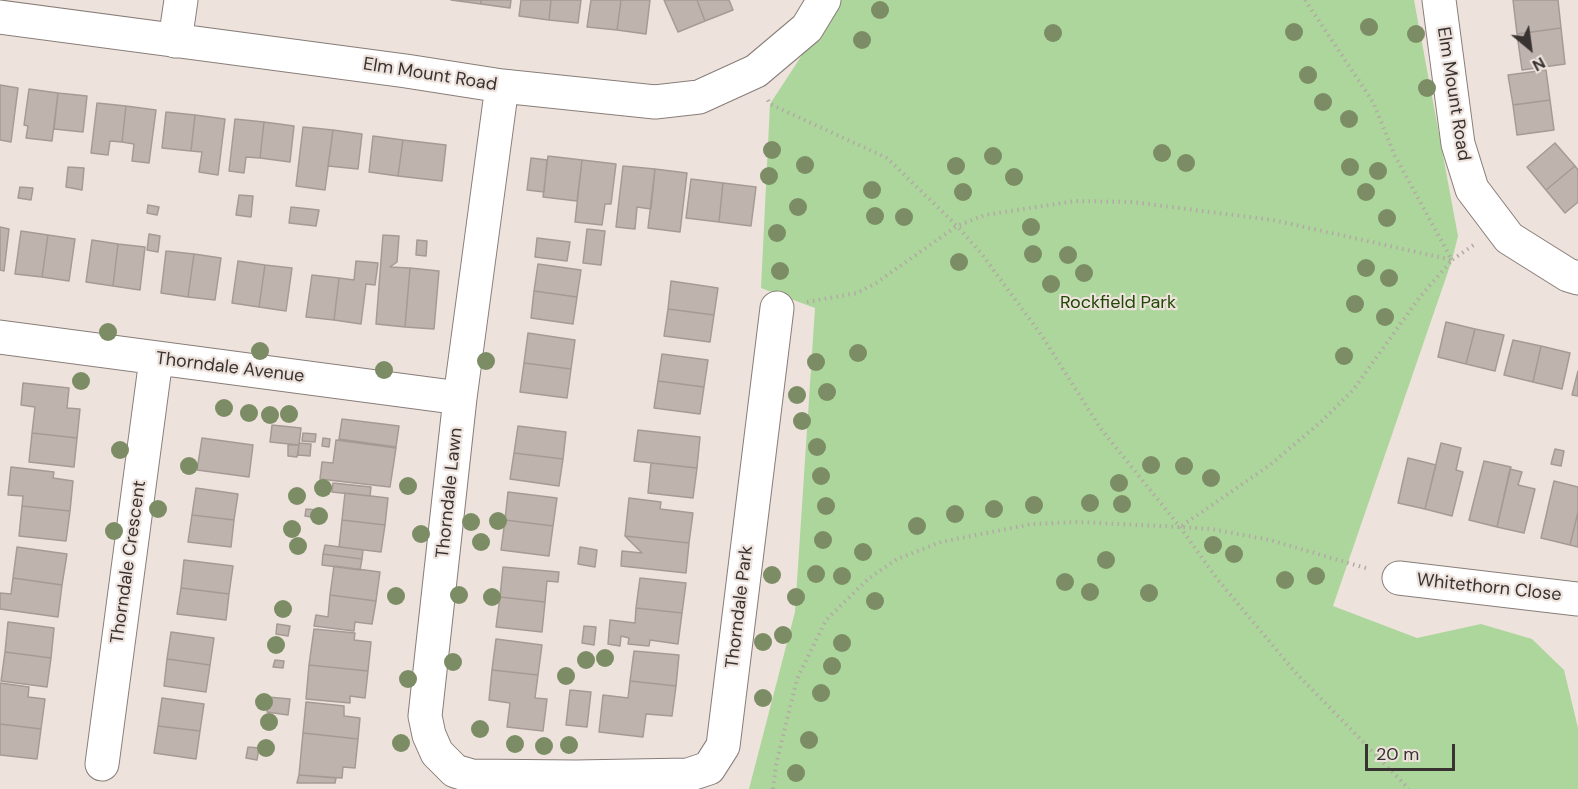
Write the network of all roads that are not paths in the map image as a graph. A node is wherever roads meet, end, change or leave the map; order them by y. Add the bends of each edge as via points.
1 (180, 0) edge
2 (824, 0) edge
3 (1439, 0) edge
4 (0, 17) edge
5 (176, 41) junction
6 (502, 86) junction
7 (1578, 278) edge
8 (777, 308) road end
9 (0, 337) edge
10 (156, 359) junction
11 (460, 398) junction
12 (1399, 578) road end
13 (1575, 607) edge
14 (102, 764) dead end
15 (575, 783) edge

1 - 5 street
2 - 6 street, Elm Mount Road via 807,28 756,71 699,97 655,102
3 - 7 street, Elm Mount Road via 1458,144 1472,189 1509,238
4 - 5 street, Elm Mount Road
5 - 6 street, Elm Mount Road
6 - 11 street, Thorndale Lawn
8 - 15 street, Thorndale Park via 723,747 709,768 688,775
9 - 10 street, Thorndale Avenue
10 - 11 street, Thorndale Avenue
10 - 14 street, Thorndale Crescent
11 - 15 street, Thorndale Lawn via 425,716 429,735 438,755 463,774
12 - 13 street, Whitethorn Close

